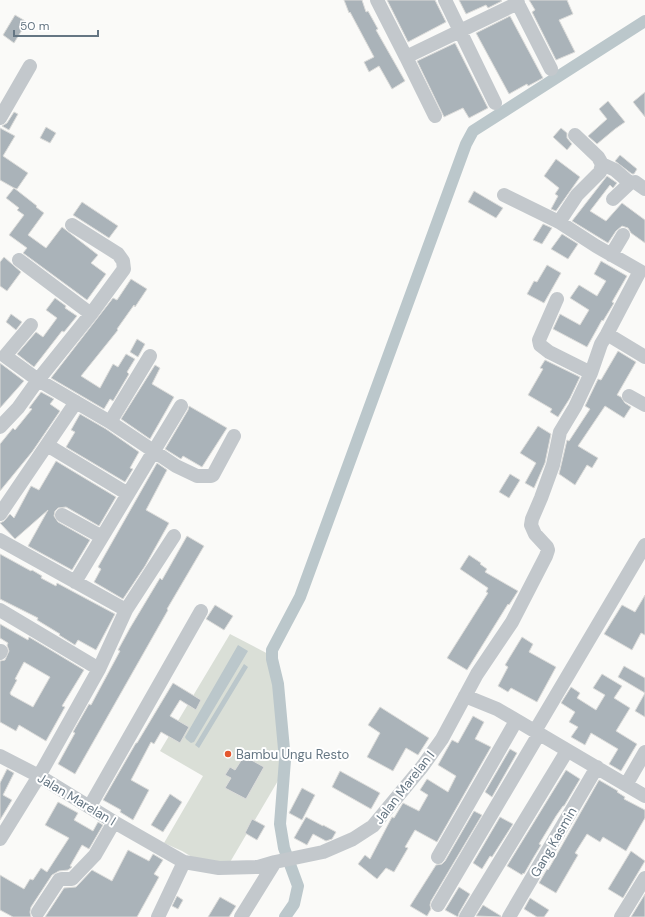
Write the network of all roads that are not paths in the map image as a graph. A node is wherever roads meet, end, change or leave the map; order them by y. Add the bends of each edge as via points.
1 (377, 0) edge
2 (445, 0) edge
3 (517, 2) edge
4 (460, 31) junction
5 (406, 57) junction
6 (30, 66) dead end
7 (551, 69) dead end
8 (495, 103) dead end
9 (435, 116) dead end
10 (0, 118) edge
11 (575, 135) dead end
12 (602, 164) junction
13 (630, 183) junction
14 (645, 189) edge
15 (504, 195) dead end
16 (613, 199) dead end
17 (559, 222) junction
18 (72, 225) dead end
19 (623, 235) dead end
20 (611, 255) junction
21 (19, 260) dead end
22 (643, 267) edge
23 (557, 299) dead end
24 (91, 314) junction
25 (31, 325) dead end
26 (607, 334) junction
27 (150, 356) dead end
28 (645, 357) edge
29 (591, 373) junction
30 (38, 380) junction
31 (629, 396) dead end
32 (76, 402) junction
33 (645, 404) edge
34 (181, 406) dead end
35 (110, 422) junction
36 (0, 427) edge
37 (234, 436) dead end
38 (47, 446) junction
39 (153, 451) junction
40 (128, 494) junction
41 (0, 514) edge
42 (62, 515) dead end
43 (174, 536) dead end
44 (102, 537) junction
45 (0, 540) edge
46 (645, 545) edge
47 (75, 582) junction
48 (0, 610) edge
49 (126, 610) junction
50 (201, 611) dead end
51 (99, 669) junction
52 (465, 696) junction
53 (516, 721) junction
54 (537, 732) junction
55 (567, 751) junction
56 (645, 752) edge
57 (0, 756) edge
58 (597, 768) junction
59 (39, 776) junction
60 (626, 785) junction
61 (645, 796) edge
62 (90, 806) junction
63 (114, 822) junction
64 (0, 839) edge
65 (438, 857) dead end
66 (280, 861) junction
67 (184, 862) junction
68 (645, 878) edge
69 (438, 905) dead end
70 (38, 912) dead end
71 (158, 917) edge
72 (241, 917) edge
73 (466, 917) edge
74 (509, 917) edge
75 (621, 917) edge

1 - 5 street
2 - 4 street
3 - 4 street
3 - 7 street
4 - 5 street
4 - 8 street
5 - 9 street
6 - 10 street
11 - 12 street
12 - 13 street via 615,170
12 - 17 street via 600,172 577,195
13 - 14 street via 635,182
13 - 16 street
15 - 17 street
17 - 20 street
18 - 24 street via 118,254 123,261 124,269
19 - 20 street
20 - 22 street
21 - 24 street
22 - 26 street, Jalan Marelan I
23 - 29 street via 539,340 540,345
24 - 30 street
25 - 30 street via 5,356
26 - 28 street
26 - 29 street, Jalan Marelan I
27 - 35 street
29 - 52 street, Jalan Marelan I via 560,432 553,465 532,519 531,525 535,534 547,547 546,556 512,622
30 - 32 street
30 - 36 street via 18,408
31 - 33 street
32 - 35 street
32 - 38 street
34 - 39 street
35 - 39 street
37 - 39 street via 211,476 197,476
38 - 40 street
38 - 41 street
39 - 40 street
40 - 44 street
42 - 44 street
43 - 49 street
44 - 47 street
45 - 47 street
46 - 54 street
47 - 49 street
48 - 51 street
49 - 51 street
50 - 62 street
51 - 59 street
52 - 53 street via 497,709
52 - 66 street, Jalan Marelan I via 442,739 373,826 353,839 323,852
53 - 54 street
53 - 65 street
54 - 55 street
54 - 69 street
55 - 58 street
55 - 73 street
56 - 60 street
57 - 59 street, Jalan Marelan I
58 - 60 street
58 - 74 street, Gang Kasmin
59 - 62 street, Jalan Marelan I
59 - 64 street
60 - 61 street
62 - 63 street, Jalan Marelan I
63 - 67 street, Jalan Marelan I
63 - 70 street via 95,855 72,879 59,880
66 - 67 street, Jalan Marelan I via 258,867 239,868 219,868
66 - 72 street
67 - 71 street
68 - 75 street

